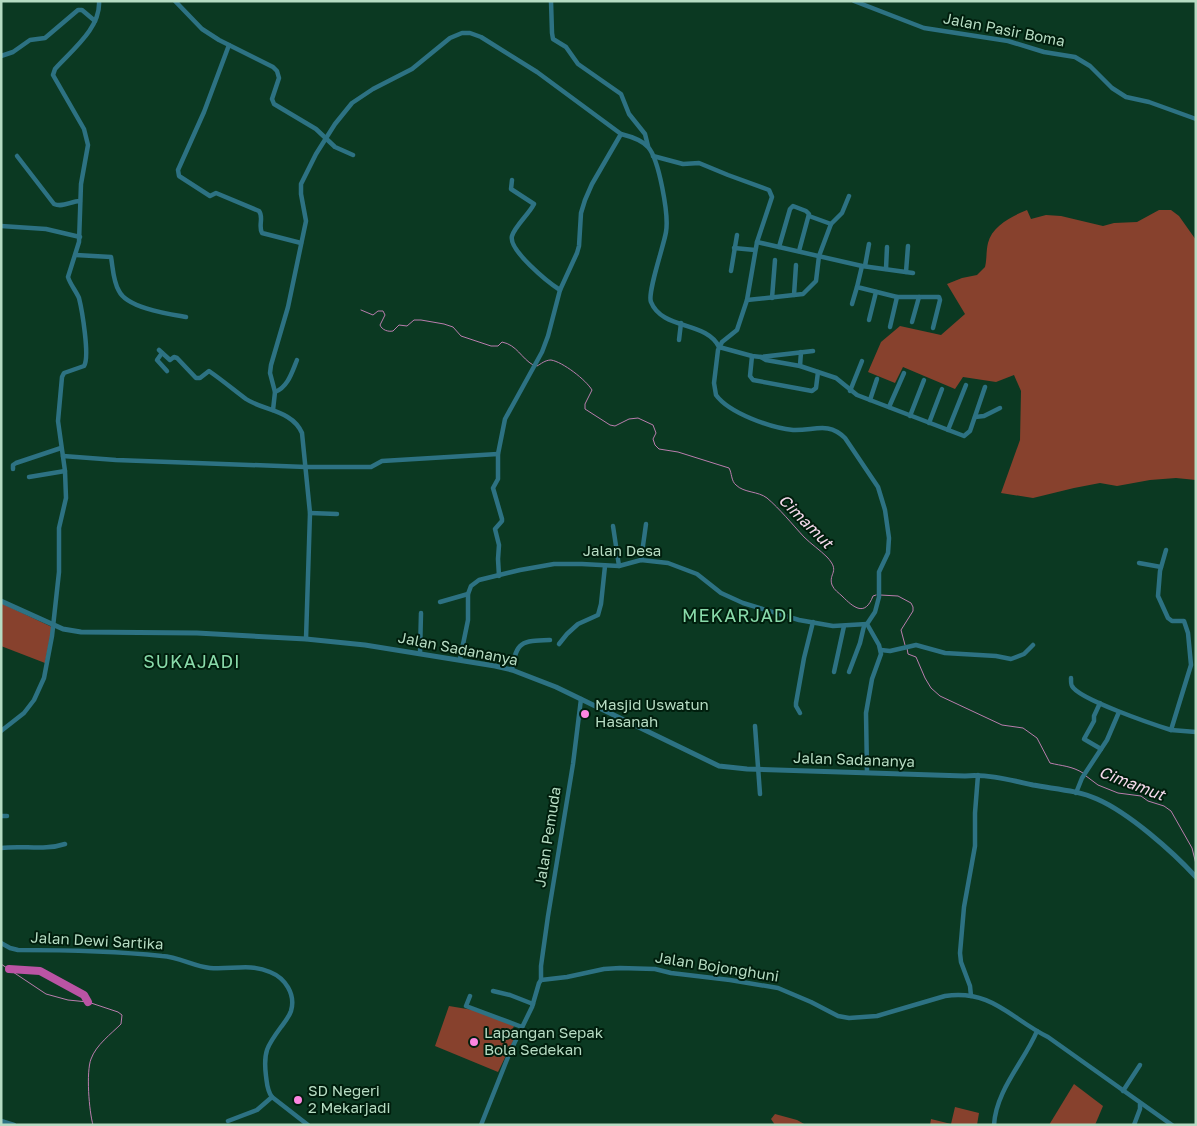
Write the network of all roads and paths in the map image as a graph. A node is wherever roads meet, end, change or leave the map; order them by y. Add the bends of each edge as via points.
1 (99, 1) edge
2 (175, 1) edge
3 (551, 1) edge
4 (854, 1) edge
5 (96, 20) junction
6 (229, 45) junction
7 (1, 56) edge
8 (1196, 119) edge
9 (621, 134) junction
10 (326, 139) junction
11 (648, 147) junction
12 (353, 155) dead end
13 (17, 156) dead end
14 (653, 156) junction
15 (512, 180) dead end
16 (849, 196) dead end
17 (80, 202) junction
18 (809, 216) junction
19 (831, 224) junction
20 (1, 226) edge
21 (737, 234) dead end
22 (80, 237) junction
23 (757, 242) junction
24 (301, 243) junction
25 (869, 244) dead end
26 (780, 246) junction
27 (908, 246) dead end
28 (887, 247) dead end
29 (734, 248) junction
30 (756, 250) junction
31 (799, 251) junction
32 (76, 255) junction
33 (819, 256) junction
34 (775, 260) dead end
35 (796, 265) dead end
36 (863, 266) junction
37 (886, 268) junction
38 (732, 271) dead end
39 (906, 272) junction
40 (913, 273) dead end
41 (857, 287) junction
42 (560, 290) junction
43 (876, 292) junction
44 (794, 295) junction
45 (897, 297) junction
46 (919, 297) junction
47 (772, 298) junction
48 (747, 300) junction
49 (852, 304) dead end
50 (186, 317) dead end
51 (869, 320) dead end
52 (912, 322) dead end
53 (681, 323) junction
54 (890, 327) dead end
55 (932, 328) dead end
56 (679, 340) dead end
57 (719, 347) junction
58 (813, 351) dead end
59 (801, 352) junction
60 (752, 356) junction
61 (761, 356) junction
62 (297, 360) dead end
63 (862, 361) dead end
64 (800, 366) junction
65 (167, 371) dead end
66 (818, 372) junction
67 (904, 373) dead end
68 (877, 379) dead end
69 (924, 380) dead end
70 (966, 385) dead end
71 (985, 387) dead end
72 (942, 389) dead end
73 (850, 391) junction
74 (275, 392) junction
75 (870, 400) junction
76 (890, 407) junction
77 (1000, 408) dead end
78 (274, 410) junction
79 (910, 416) junction
80 (975, 417) junction
81 (929, 423) junction
82 (948, 430) junction
83 (61, 448) junction
84 (498, 454) junction
85 (63, 456) junction
86 (306, 467) junction
87 (13, 469) dead end
88 (65, 471) junction
89 (29, 476) dead end
90 (310, 513) junction
91 (337, 514) dead end
92 (646, 524) dead end
93 (613, 526) dead end
94 (1166, 550) dead end
95 (641, 560) junction
96 (1139, 563) dead end
97 (605, 566) junction
98 (619, 566) junction
99 (1161, 567) junction
100 (499, 576) junction
101 (468, 594) junction
102 (1, 601) edge
103 (440, 602) dead end
104 (421, 613) dead end
105 (813, 622) junction
106 (54, 624) junction
107 (866, 625) junction
108 (844, 626) junction
109 (306, 639) junction
110 (550, 640) dead end
111 (559, 644) dead end
112 (1033, 645) dead end
113 (881, 650) junction
114 (420, 653) junction
115 (460, 659) junction
116 (1193, 667) edge
117 (512, 670) junction
118 (834, 672) dead end
119 (848, 672) dead end
120 (1071, 678) dead end
121 (581, 699) junction
122 (1100, 703) junction
123 (1119, 712) junction
124 (800, 713) dead end
125 (755, 726) dead end
126 (1171, 730) junction
127 (1, 731) edge
128 (1195, 731) edge
129 (1101, 749) junction
130 (758, 769) junction
131 (867, 772) junction
132 (978, 775) junction
133 (1076, 793) junction
134 (760, 794) dead end
135 (65, 844) dead end
136 (1, 848) edge
137 (1196, 877) edge
138 (1, 943) edge
139 (541, 980) junction
140 (493, 991) dead end
141 (470, 996) dead end
142 (971, 996) junction
143 (533, 1004) junction
144 (522, 1027) junction
145 (1037, 1031) junction
146 (1140, 1065) dead end
147 (1123, 1091) junction
148 (272, 1098) junction
149 (1140, 1104) junction
150 (1, 1121) edge
151 (228, 1121) dead end
152 (14, 1125) edge
153 (308, 1125) edge
154 (481, 1125) edge
155 (994, 1125) edge
156 (1134, 1125) edge
157 (1172, 1125) edge

1 - 5 street
2 - 6 street via 202,29
3 - 11 street via 554,39 566,47 578,64 621,94 629,114 645,134
4 - 8 street, Jalan Pasir Boma via 924,28 1008,40 1044,52 1075,57 1126,97
5 - 7 street via 78,10 45,38 30,40
5 - 17 street via 54,73 87,138
6 - 10 street via 275,68 279,78 272,99 274,104 316,129
6 - 24 street via 178,170 179,176 210,196 216,193 259,211 262,233
9 - 10 street via 523,62 481,37 462,33 450,38 412,69 352,104
9 - 11 street
9 - 42 street via 585,200 577,253
10 - 12 street
10 - 24 street via 301,184 306,221
11 - 14 street
13 - 17 street via 54,204 62,206
14 - 23 street via 683,164 699,163 769,190 772,197
14 - 53 street via 664,193 667,222 650,299 657,311
15 - 42 street via 512,190 534,204 513,234 514,245 544,279
16 - 19 street via 842,213
17 - 22 street
18 - 19 street
18 - 26 street via 806,211 793,206 790,209
18 - 31 street
19 - 33 street
20 - 22 street via 46,229
21 - 29 street
22 - 32 street
23 - 26 street
23 - 30 street
24 - 74 street via 288,307 271,365
25 - 36 street
26 - 31 street
27 - 39 street
28 - 37 street
29 - 30 street
29 - 38 street
30 - 48 street
31 - 33 street
32 - 50 street via 108,257 122,296 158,312
32 - 83 street via 68,277 78,298 86,360 82,366 62,376 58,421
33 - 36 street
33 - 44 street via 816,280 806,292
34 - 47 street
35 - 44 street
36 - 37 street
36 - 41 street
37 - 39 street
39 - 40 street
41 - 43 street
41 - 49 street
42 - 84 street via 548,336 505,419
43 - 45 street
43 - 51 street
44 - 47 street
45 - 46 street
45 - 54 street
46 - 52 street
46 - 55 street via 939,297
47 - 48 street
48 - 57 street via 736,330
53 - 56 street
53 - 57 street via 709,335
57 - 60 street
57 - 107 street via 714,387 716,395 724,403 774,426 791,430 824,427 835,430 845,438 878,487 889,538 888,553 879,572 875,612
58 - 59 street
59 - 61 street
59 - 64 street
60 - 61 street
60 - 66 street via 750,376 753,380 812,391 816,388
61 - 64 street via 766,360
62 - 74 street via 285,386
63 - 73 street
64 - 66 street
65 - 78 street via 157,360 160,352 170,360 177,358 196,378 209,371 248,400
66 - 73 street via 836,378
67 - 76 street
68 - 75 street
69 - 79 street
70 - 82 street
71 - 80 street
72 - 81 street
73 - 75 street
74 - 78 street
75 - 76 street
76 - 79 street
77 - 80 street
78 - 86 street via 299,426
79 - 81 street
80 - 82 street via 966,435
81 - 82 street
83 - 85 street
83 - 87 street via 16,463
84 - 86 street via 382,460 370,467
84 - 100 street via 498,479 493,488 502,519 495,529 499,545
85 - 86 street
85 - 88 street
86 - 90 street
88 - 89 street
88 - 106 street via 66,498 59,528
90 - 91 street
90 - 109 street
92 - 95 street
93 - 98 street
94 - 99 street
95 - 98 street, Jalan Desa
95 - 105 street, Jalan Desa via 672,564 697,574 721,593 743,603
96 - 99 street
97 - 98 street, Jalan Desa
97 - 100 street, Jalan Desa via 554,564
97 - 111 street via 598,614 578,624
99 - 116 street via 1159,600 1168,618 1184,621
100 - 101 street, Jalan Desa via 474,582
101 - 103 street
101 - 115 street via 468,620
102 - 106 street, Jalan Sadananya
104 - 114 street
105 - 108 street, Jalan Desa
105 - 124 street via 796,703
106 - 109 street, Jalan Sadananya via 81,632 182,632
106 - 127 street via 44,678 34,700 24,713
107 - 108 street, Jalan Desa
107 - 113 street
107 - 119 street
108 - 118 street
109 - 114 street, Jalan Sadananya
110 - 117 street via 520,645
112 - 113 street via 1024,654 1011,659 944,653 920,646
113 - 131 street via 866,713
114 - 115 street, Jalan Sadananya
115 - 117 street, Jalan Sadananya
116 - 126 street
117 - 121 street, Jalan Sadananya
120 - 122 street via 1075,689
121 - 130 street, Jalan Sadananya via 712,763
121 - 139 street, Jalan Pemuda
122 - 123 street
122 - 129 street via 1084,739
123 - 126 street
123 - 129 street
125 - 130 street
126 - 128 street
129 - 133 street via 1082,777
130 - 131 street, Jalan Sadananya
130 - 134 street
131 - 132 street, Jalan Sadananya
132 - 133 street, Jalan Sadananya
132 - 142 street via 974,846 960,953
133 - 137 street, Jalan Sadananya via 1096,799 1119,812 1172,852
135 - 136 street via 47,848
138 - 148 street, Jalan Dewi Sartika via 18,950 103,951 162,956 208,968 257,968 279,976 288,986 291,1009 265,1053 266,1077
139 - 142 street, Jalan Bojonghuni via 612,968 655,969 778,988 849,1018 877,1016 956,994
139 - 143 street
140 - 143 street
141 - 144 street via 466,1006
142 - 145 street, Jalan Bojonghuni via 989,1000
143 - 144 street
144 - 154 street
145 - 147 street, Jalan Bojonghuni
145 - 155 street via 1002,1094
146 - 147 street
147 - 149 street, Jalan Bojonghuni
148 - 151 street via 257,1110
148 - 153 street
149 - 156 street
149 - 157 street, Jalan Bojonghuni
150 - 152 street

